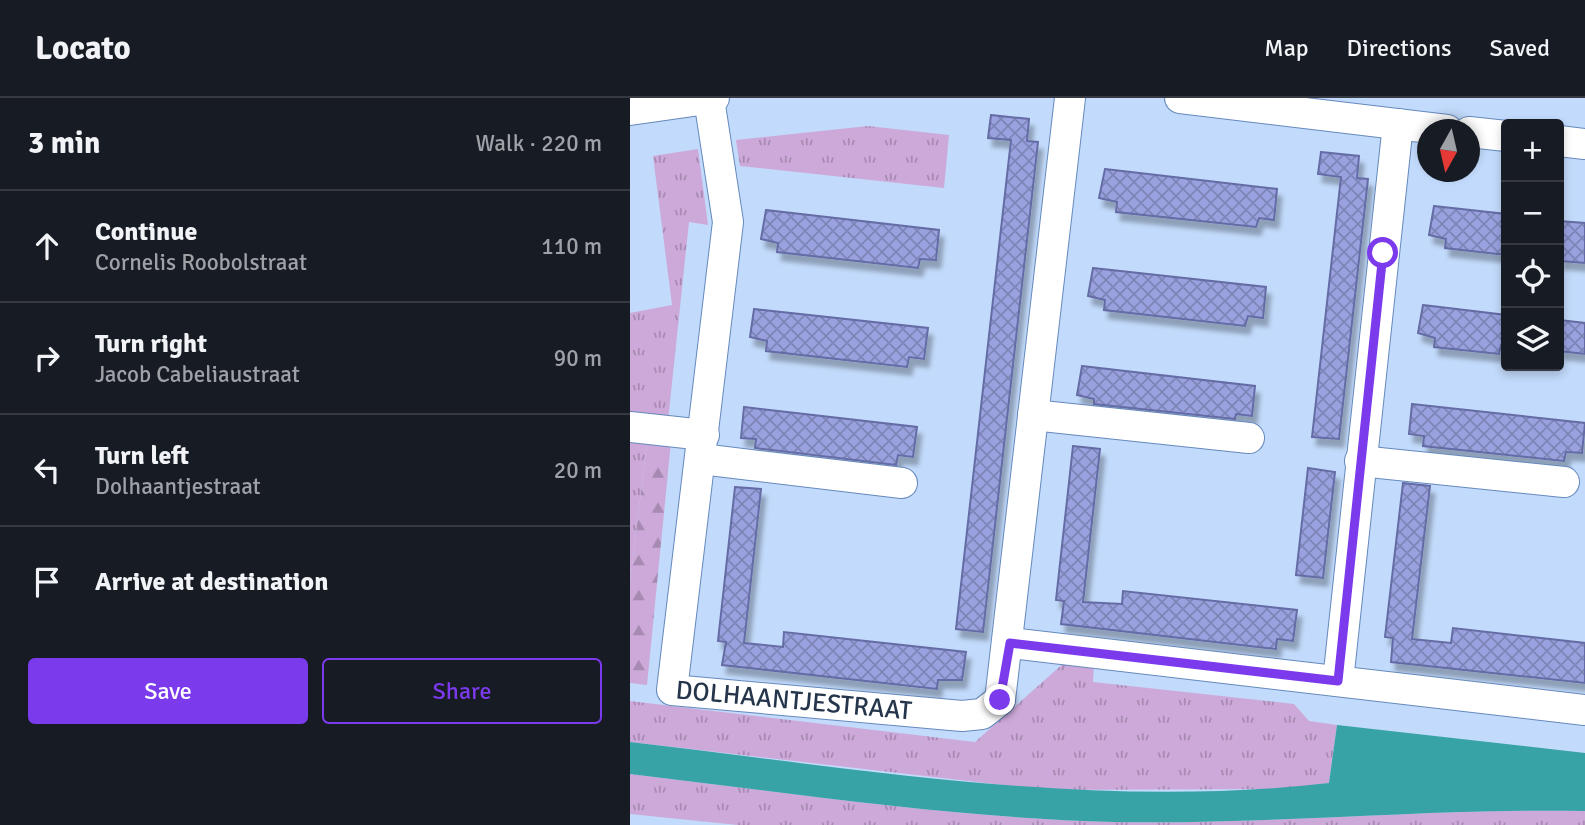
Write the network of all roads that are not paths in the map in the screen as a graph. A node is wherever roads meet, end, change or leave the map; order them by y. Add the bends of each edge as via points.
1 (711, 98) edge
2 (1070, 98) edge
3 (1180, 98) edge
4 (630, 110) edge
5 (1398, 124) junction
6 (1417, 126) edge
7 (1480, 133) edge
8 (1501, 135) edge
9 (1564, 142) edge
10 (1585, 144) edge
11 (1033, 415) junction
12 (630, 426) edge
13 (1249, 438) dead end
14 (702, 447) junction
15 (1360, 461) junction
16 (1564, 482) dead end
17 (902, 483) dead end
18 (1010, 643) junction
19 (1338, 681) junction
20 (1585, 710) edge

1 - 4 street
1 - 14 street, DOLHAANTJESTRAAT via 728,222
2 - 11 street
3 - 5 street
5 - 6 street
5 - 15 street
7 - 8 street
9 - 10 street
11 - 13 street
11 - 18 street
12 - 14 street
14 - 17 street
14 - 18 street, DOLHAANTJESTRAAT via 672,690 962,716 982,713 1000,700
15 - 16 street
15 - 19 street
18 - 19 street
19 - 20 street

